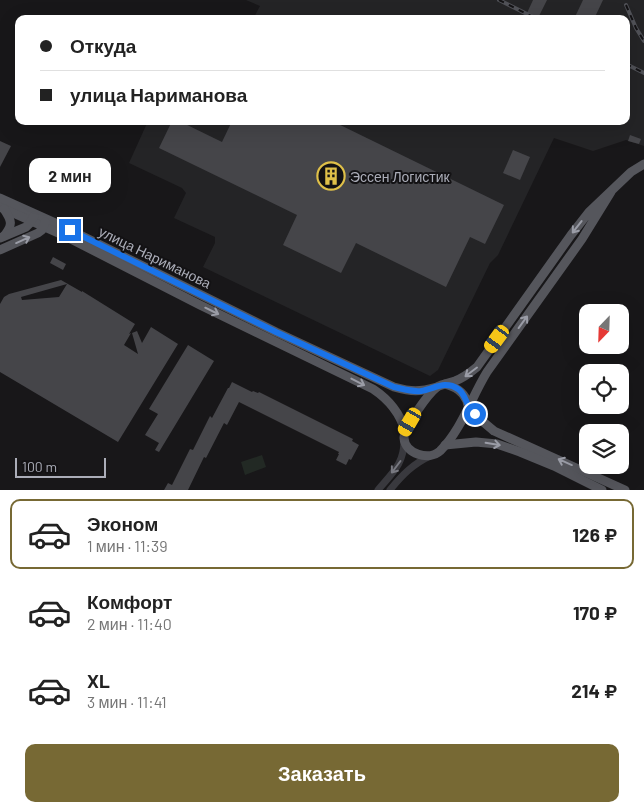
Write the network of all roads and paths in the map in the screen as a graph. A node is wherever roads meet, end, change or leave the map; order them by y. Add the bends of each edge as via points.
1 (644, 164) edge
2 (611, 192) junction
3 (0, 198) edge
4 (2, 208) edge
5 (33, 217) junction
6 (45, 223) junction
7 (2, 237) edge
8 (0, 250) edge
9 (441, 386) junction
10 (468, 407) junction
11 (404, 436) junction
12 (445, 445) junction
13 (430, 456) junction
14 (378, 490) edge
15 (390, 490) edge
16 (602, 490) edge
17 (625, 490) edge

1 - 2 main road
2 -> 9 main road, улица Нариманова via 571,235 478,367 463,378
10 -> 2 main road via 487,372 582,239
3 - 5 main road, улица Нариманова
4 - 5 main road, улица Нариманова
4 - 7 main road via 10,217 11,224
5 - 6 main road, улица Нариманова
5 - 7 main road via 26,227
8 -> 6 main road via 38,233
6 - 9 main road, улица Нариманова via 394,387 420,391
6 -> 11 main road, улица Нариманова via 200,305 373,389 394,409 403,423
9 - 10 main road via 460,390
9 - 11 main road via 418,410
10 - 12 main road via 463,421
17 -> 10 main road via 494,431
11 - 13 main road via 410,449
11 -> 14 street via 400,462
12 - 13 main road
12 -> 16 main road via 497,444 554,466
13 - 15 street via 413,465

